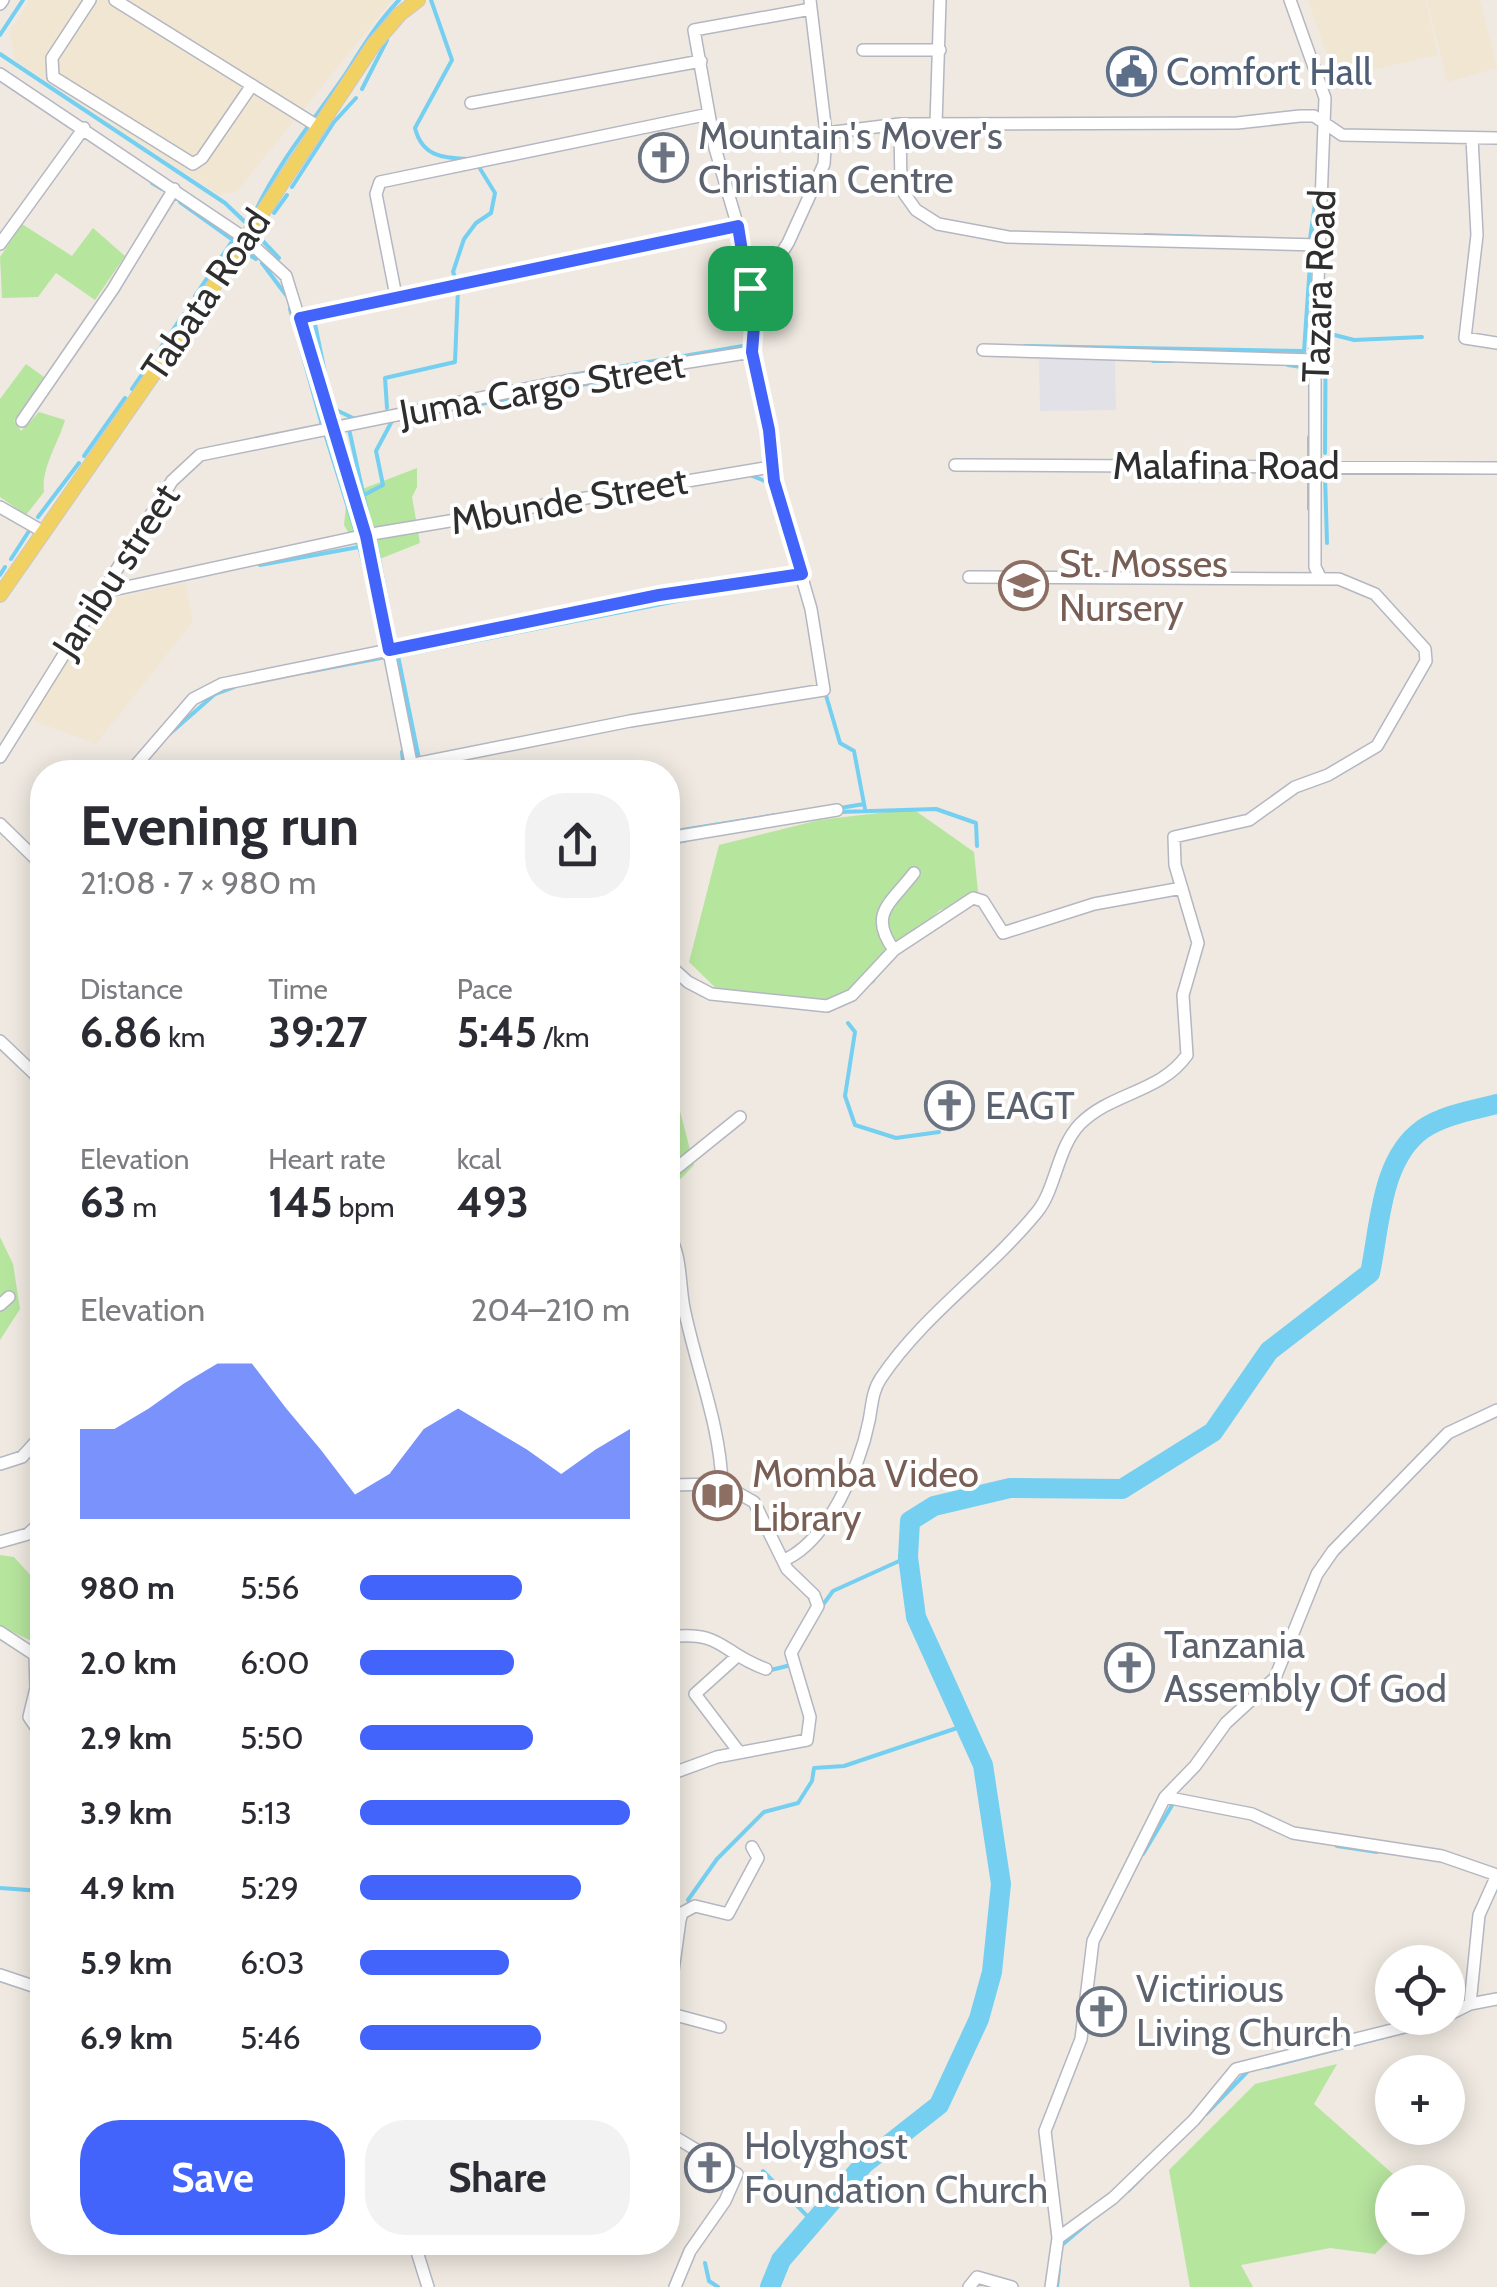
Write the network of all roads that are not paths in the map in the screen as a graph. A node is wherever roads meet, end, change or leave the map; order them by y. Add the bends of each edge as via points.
1 (90, 0) edge
2 (114, 0) edge
3 (418, 0) edge
4 (940, 0) edge
5 (1290, 0) edge
6 (810, 5) edge
7 (863, 50) dead end
8 (940, 50) junction
9 (701, 61) junction
10 (0, 74) edge
11 (252, 86) junction
12 (471, 103) dead end
13 (709, 114) junction
14 (900, 124) junction
15 (936, 124) junction
16 (1325, 124) junction
17 (319, 127) junction
18 (84, 128) junction
19 (826, 133) junction
20 (1472, 138) junction
21 (1497, 138) edge
22 (174, 189) junction
23 (738, 226) junction
24 (246, 238) junction
25 (0, 244) edge
26 (1318, 245) junction
27 (750, 288) junction
28 (396, 296) junction
29 (300, 318) junction
30 (1497, 343) edge
31 (983, 350) dead end
32 (752, 352) junction
33 (1315, 360) junction
34 (22, 421) dead end
35 (332, 428) junction
36 (955, 464) dead end
37 (1316, 464) junction
38 (771, 467) junction
39 (1497, 468) edge
40 (0, 507) edge
41 (42, 531) junction
42 (366, 536) junction
43 (802, 574) junction
44 (1320, 576) junction
45 (970, 577) dead end
46 (99, 593) junction
47 (0, 595) edge
48 (389, 650) junction
49 (0, 757) edge
50 (140, 760) edge
51 (410, 760) edge
52 (453, 760) edge
53 (836, 810) dead end
54 (0, 824) edge
55 (680, 836) edge
56 (30, 853) edge
57 (914, 873) dead end
58 (1182, 888) junction
59 (894, 950) junction
60 (680, 975) edge
61 (0, 1042) edge
62 (30, 1070) edge
63 (740, 1117) dead end
64 (680, 1164) edge
65 (680, 1270) edge
66 (1497, 1410) edge
67 (30, 1448) edge
68 (0, 1464) edge
69 (722, 1484) junction
70 (680, 1485) edge
71 (30, 1532) edge
72 (0, 1542) edge
73 (784, 1560) junction
74 (0, 1632) edge
75 (680, 1637) edge
76 (30, 1652) edge
77 (735, 1658) dead end
78 (766, 1669) dead end
79 (740, 1752) junction
80 (680, 1772) edge
81 (1165, 1798) junction
82 (752, 1847) dead end
83 (1496, 1874) edge
84 (680, 1914) edge
85 (0, 1975) edge
86 (30, 1985) edge
87 (1497, 1998) edge
88 (1470, 2004) junction
89 (1465, 2006) edge
90 (680, 2014) edge
91 (720, 2027) dead end
92 (1375, 2034) edge
93 (680, 2140) edge
94 (1058, 2238) junction
95 (418, 2255) edge
96 (428, 2287) edge
97 (675, 2287) edge
98 (969, 2287) edge
99 (1012, 2287) edge
100 (1051, 2287) edge

1 - 11 street via 52,58 53,77 192,164
2 - 11 street
3 - 17 main road, Tabata Road via 374,44
4 - 8 street
5 - 16 street, Tazara Road via 1322,85
6 - 9 street via 694,30
6 - 19 street
7 - 8 street
8 - 15 street
9 - 12 street
9 - 13 street
10 - 18 street
11 - 17 street
13 - 23 street
13 - 28 street via 380,182 376,194
14 - 15 street
14 - 19 street
14 - 26 street via 901,189 938,224 1008,238
15 - 16 street via 1237,123 1314,116
16 - 20 street via 1342,135
16 - 26 street, Tazara Road
17 - 24 main road, Tabata Road
18 - 22 street
18 - 25 street
19 - 27 street via 824,164 788,244
20 - 21 street
20 - 30 street via 1477,235 1465,338
22 - 24 street
22 - 34 street
23 - 27 street
23 - 28 street
24 - 29 street via 286,276
24 - 41 main road, Tabata Road
26 - 33 street, Tazara Road
27 - 32 street
28 - 29 street
29 - 35 street
31 - 33 street
32 - 35 street, Juma Cargo Street
32 - 38 street
33 - 37 street, Tazara Road
35 - 42 street
35 - 46 street, Janibu street via 191,461
36 - 37 street, Malafina Road
37 - 39 street, Malafina Road
37 - 44 street, Tazara Road
38 - 42 street, Mbunde Street
38 - 43 street
40 - 41 street
41 - 47 main road, Tabata Road
42 - 46 street, Mbunde Street
42 - 48 street
43 - 48 street via 659,595
43 - 52 street via 824,690 630,721
44 - 45 street
44 - 58 street via 1375,594 1425,650 1422,671 1377,746 1328,776 1294,787 1249,820 1176,836
46 - 49 street, Janibu street
48 - 50 street via 207,689
48 - 51 street
53 - 55 street
54 - 56 street
57 - 59 street via 881,916 881,932
58 - 59 street via 1094,904 1003,934 977,897
58 - 73 street via 1198,943 1183,994 1187,1055 1158,1083 1101,1105 1069,1136 1041,1208 926,1322 878,1382 858,1455 824,1527
59 - 60 street via 852,996 826,1006 711,994
61 - 62 street
63 - 64 street
65 - 69 street
66 - 81 street via 1448,1432 1332,1552 1274,1678
67 - 68 street
69 - 70 street
69 - 73 street via 754,1502
71 - 72 street
73 - 79 street via 818,1606 791,1653 810,1735
74 - 76 street
75 - 78 street via 711,1636
77 - 79 street via 695,1694
79 - 80 street
81 - 83 street via 1252,1814 1293,1833 1442,1856
81 - 94 street via 1093,1942 1081,2038 1046,2131
82 - 84 street via 758,1858 728,1914 695,1906
83 - 88 street via 1478,1914
85 - 86 street
87 - 88 street
88 - 89 street
90 - 91 street
92 - 94 street via 1236,2069 1114,2198
93 - 97 street via 737,2174
94 - 100 street
95 - 96 street
98 - 99 street via 977,2277

